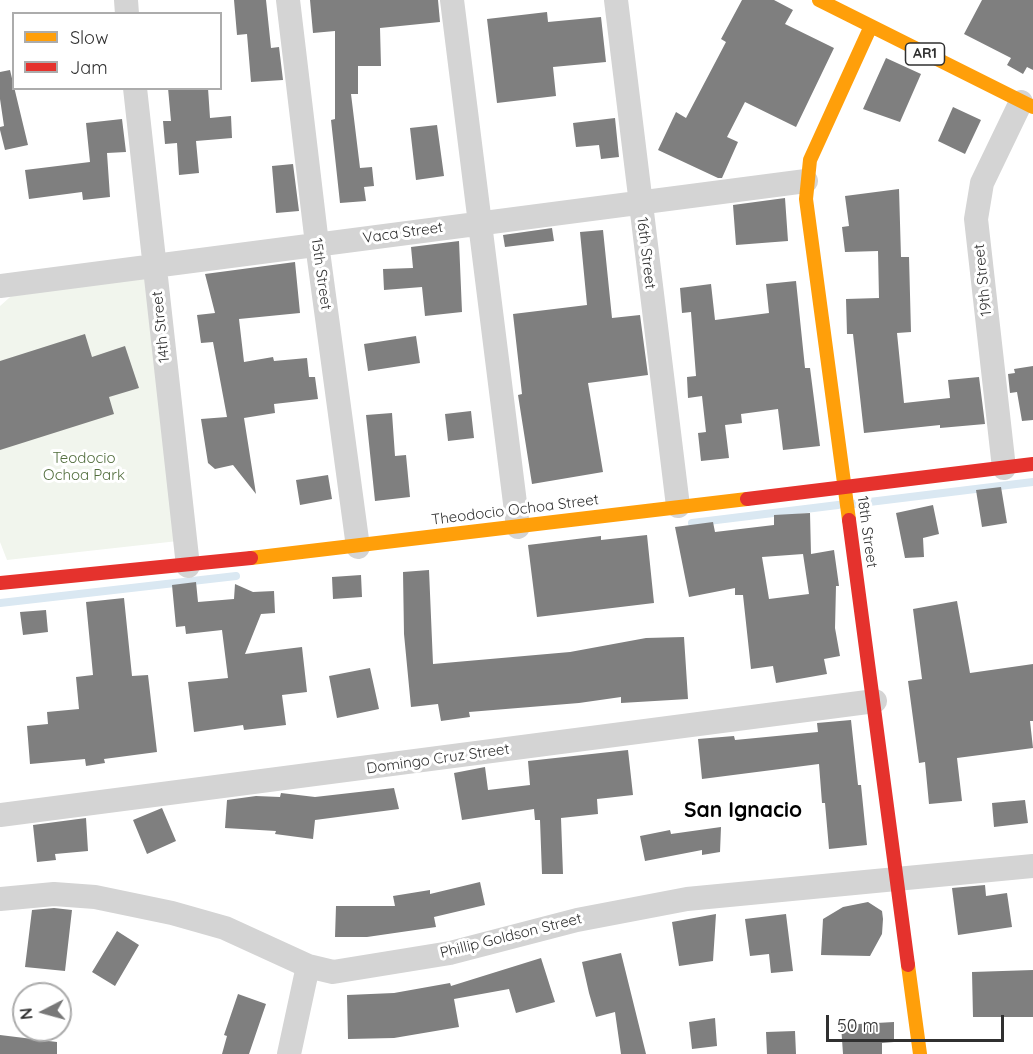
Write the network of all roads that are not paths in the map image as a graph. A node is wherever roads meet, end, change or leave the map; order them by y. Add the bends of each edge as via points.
1 (288, 0) edge
2 (452, 0) edge
3 (616, 0) edge
4 (819, 0) edge
5 (871, 26) junction
6 (135, 90) edge
7 (1027, 104) edge
8 (806, 181) junction
9 (640, 202) junction
10 (478, 223) junction
11 (316, 244) junction
12 (154, 267) junction
13 (0, 286) edge
14 (1033, 464) edge
15 (1004, 468) junction
16 (844, 485) junction
17 (678, 506) junction
18 (518, 527) junction
19 (358, 547) junction
20 (188, 566) junction
21 (0, 583) edge
22 (875, 701) junction
23 (0, 814) edge
24 (1033, 866) edge
25 (898, 881) junction
26 (0, 899) edge
27 (308, 966) junction
28 (289, 1054) edge
29 (920, 1054) edge

1 - 11 street, 15th Street
2 - 10 street
3 - 9 street, 16th Street
4 - 5 main road, AR1
5 - 7 main road, AR1
5 - 8 main road, 18th Street via 810,160
6 - 12 street, 14th Street
7 - 15 street, 19th Street via 982,183 976,219
8 - 9 street, Vaca Street
8 - 16 main road, 18th Street
9 - 10 street, Vaca Street
9 - 17 street, 16th Street
10 - 11 street, Vaca Street
10 - 18 street
11 - 12 street, Vaca Street
11 - 19 street, 15th Street
12 - 13 street, Vaca Street
12 - 20 street, 14th Street
14 - 15 main road, Theodocio Ochoa Street
15 - 16 main road, Theodocio Ochoa Street
16 - 17 main road, Theodocio Ochoa Street
16 - 22 main road, 18th Street
17 - 18 main road, Theodocio Ochoa Street
18 - 19 main road, Theodocio Ochoa Street
19 - 20 main road, Theodocio Ochoa Street
20 - 21 main road, Theodocio Ochoa Street
22 - 23 street, Domingo Cruz Street
22 - 25 main road, 18th Street
24 - 25 street, Phillip Goldson Street
25 - 27 street, Phillip Goldson Street via 687,899 622,910 450,953 333,972
25 - 29 main road, 18th Street
26 - 27 street, Phillip Goldson Street via 64,894 172,912 225,928
27 - 28 street

